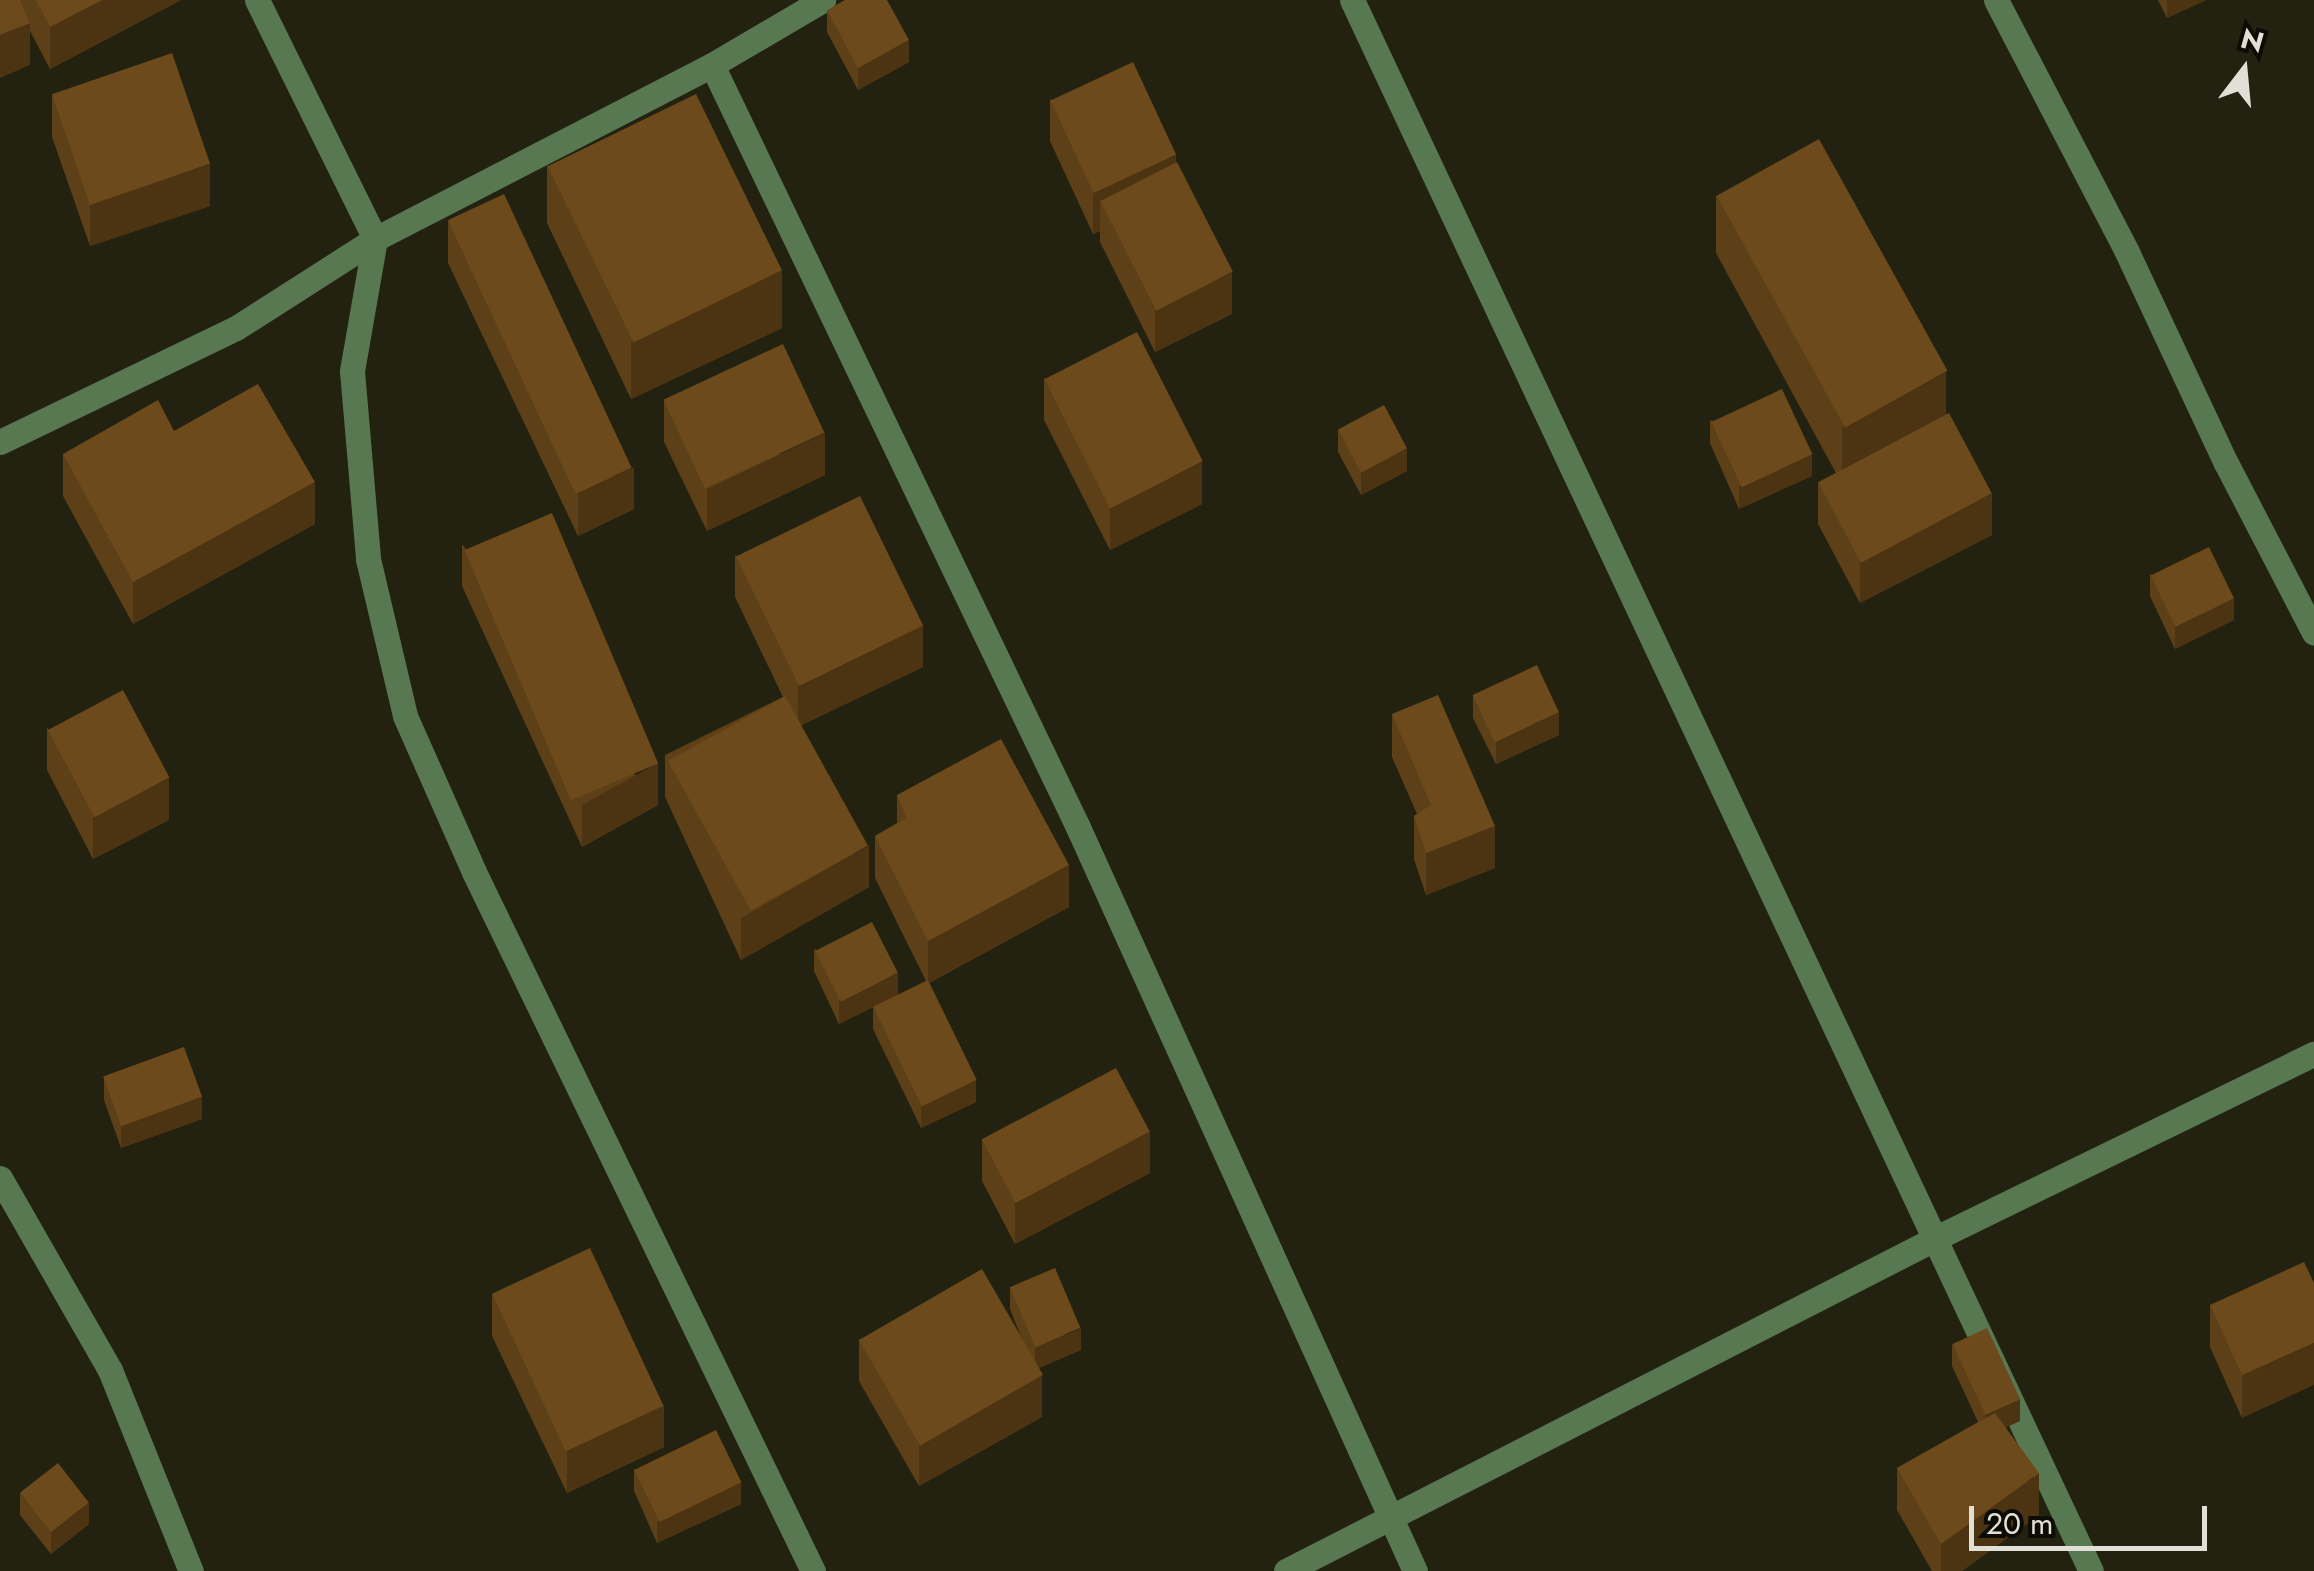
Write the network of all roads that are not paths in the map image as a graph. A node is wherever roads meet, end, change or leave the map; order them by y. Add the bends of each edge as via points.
1 (256, 0) edge
2 (823, 0) edge
3 (1352, 0) edge
4 (1996, 0) edge
5 (712, 65) junction
6 (375, 239) junction
7 (0, 442) edge
8 (2314, 633) edge
9 (2314, 1054) edge
10 (0, 1178) edge
11 (1938, 1237) junction
12 (1388, 1518) junction
13 (191, 1571) edge
14 (813, 1571) edge
15 (1286, 1571) edge
16 (1415, 1571) edge
17 (2091, 1571) edge

1 - 6 street
2 - 5 street
3 - 11 street
4 - 8 street
5 - 6 street
5 - 12 street via 1077,825
6 - 7 street via 236,328
6 - 14 street via 352,371 368,559 404,716
9 - 11 street
10 - 13 street via 110,1370
11 - 12 street
11 - 17 street
12 - 15 street
12 - 16 street

